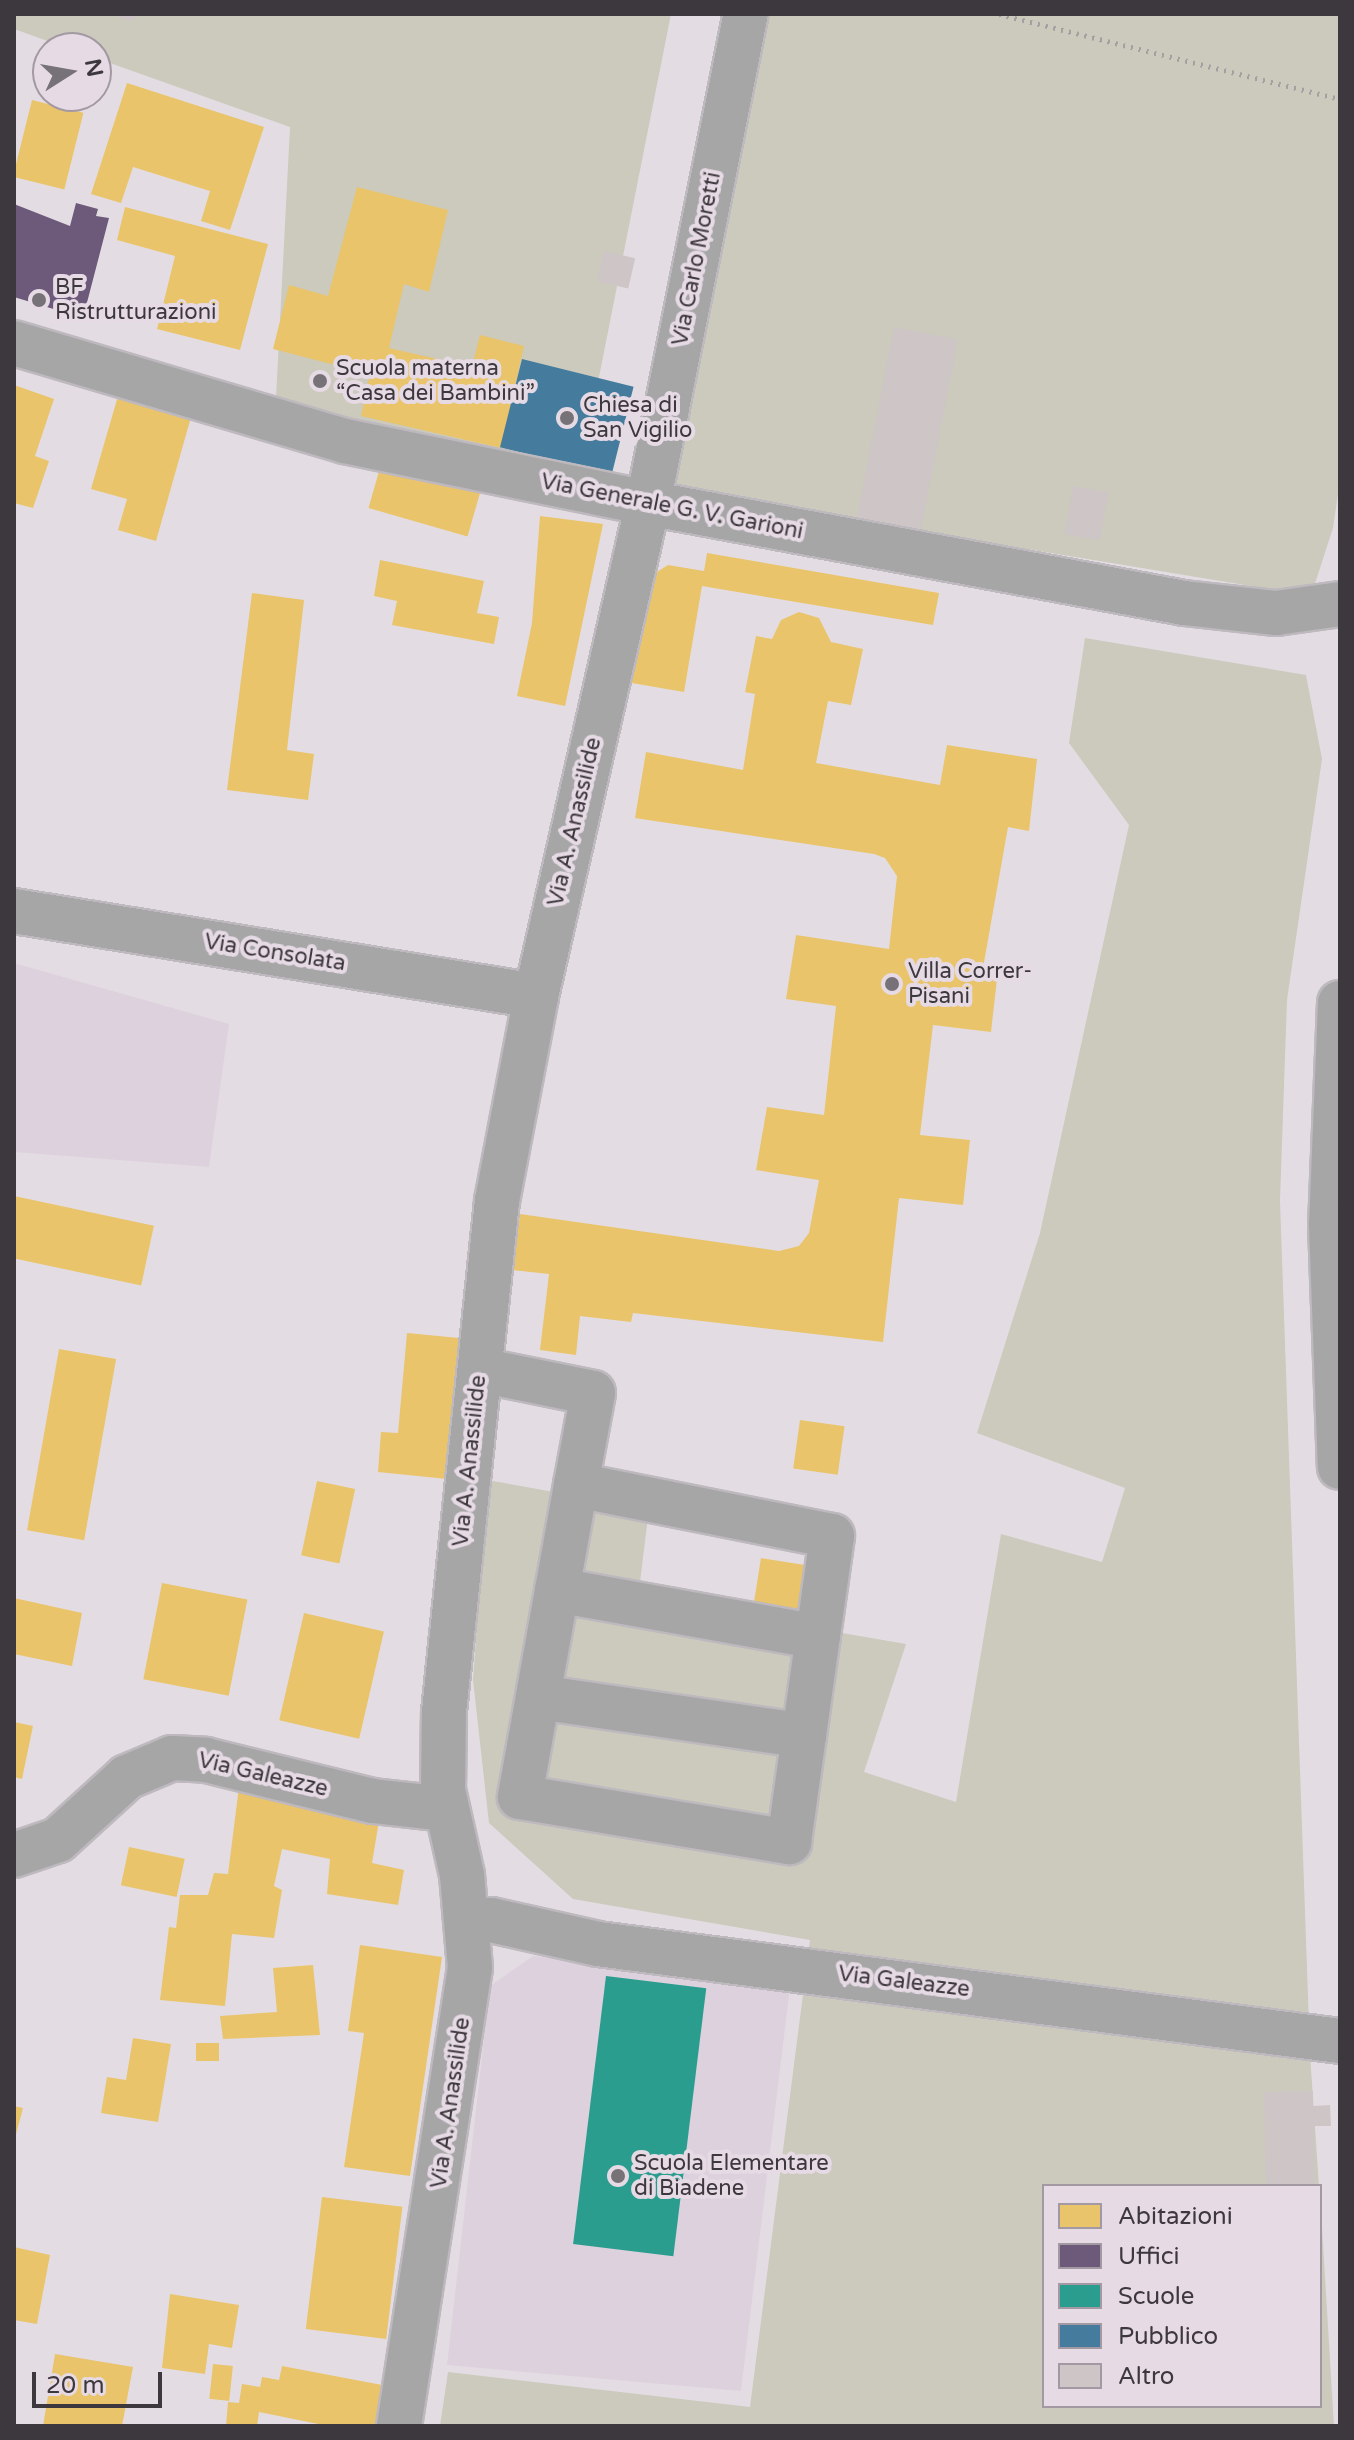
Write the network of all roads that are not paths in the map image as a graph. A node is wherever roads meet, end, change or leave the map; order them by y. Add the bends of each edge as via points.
1 (746, 14) edge
2 (14, 343) edge
3 (648, 503) junction
4 (1340, 604) edge
5 (14, 911) edge
6 (536, 996) junction
7 (1340, 1003) edge
8 (480, 1370) junction
9 (1340, 1467) edge
10 (576, 1485) junction
11 (557, 1590) junction
12 (818, 1637) junction
13 (538, 1697) junction
14 (804, 1736) junction
15 (445, 1809) junction
16 (14, 1855) edge
17 (469, 1920) junction
18 (1340, 2041) edge
19 (399, 2426) edge

1 - 3 street, Via Carlo Moretti
2 - 3 street, Via Generale G. V. Garioni via 345,441
3 - 4 street, Via Generale G. V. Garioni via 1199,606 1276,613
3 - 6 street, Via A. Anassilide
5 - 6 street, Via Consolata
6 - 8 street, Via A. Anassilide via 497,1201
7 - 9 street via 1331,1225
8 - 10 street via 593,1393
8 - 15 street, Via A. Anassilide via 444,1712
10 - 11 street
10 - 12 street via 832,1536
11 - 12 street
11 - 13 street
12 - 14 street
13 - 14 street
13 - 14 street via 520,1797 789,1842
15 - 16 street, Via Galeazze via 386,1804 206,1760 172,1758 127,1777 58,1840
15 - 17 street, Via A. Anassilide
17 - 18 street, Via Galeazze via 491,1920 598,1944 1327,2035
17 - 19 street, Via A. Anassilide via 470,1968

